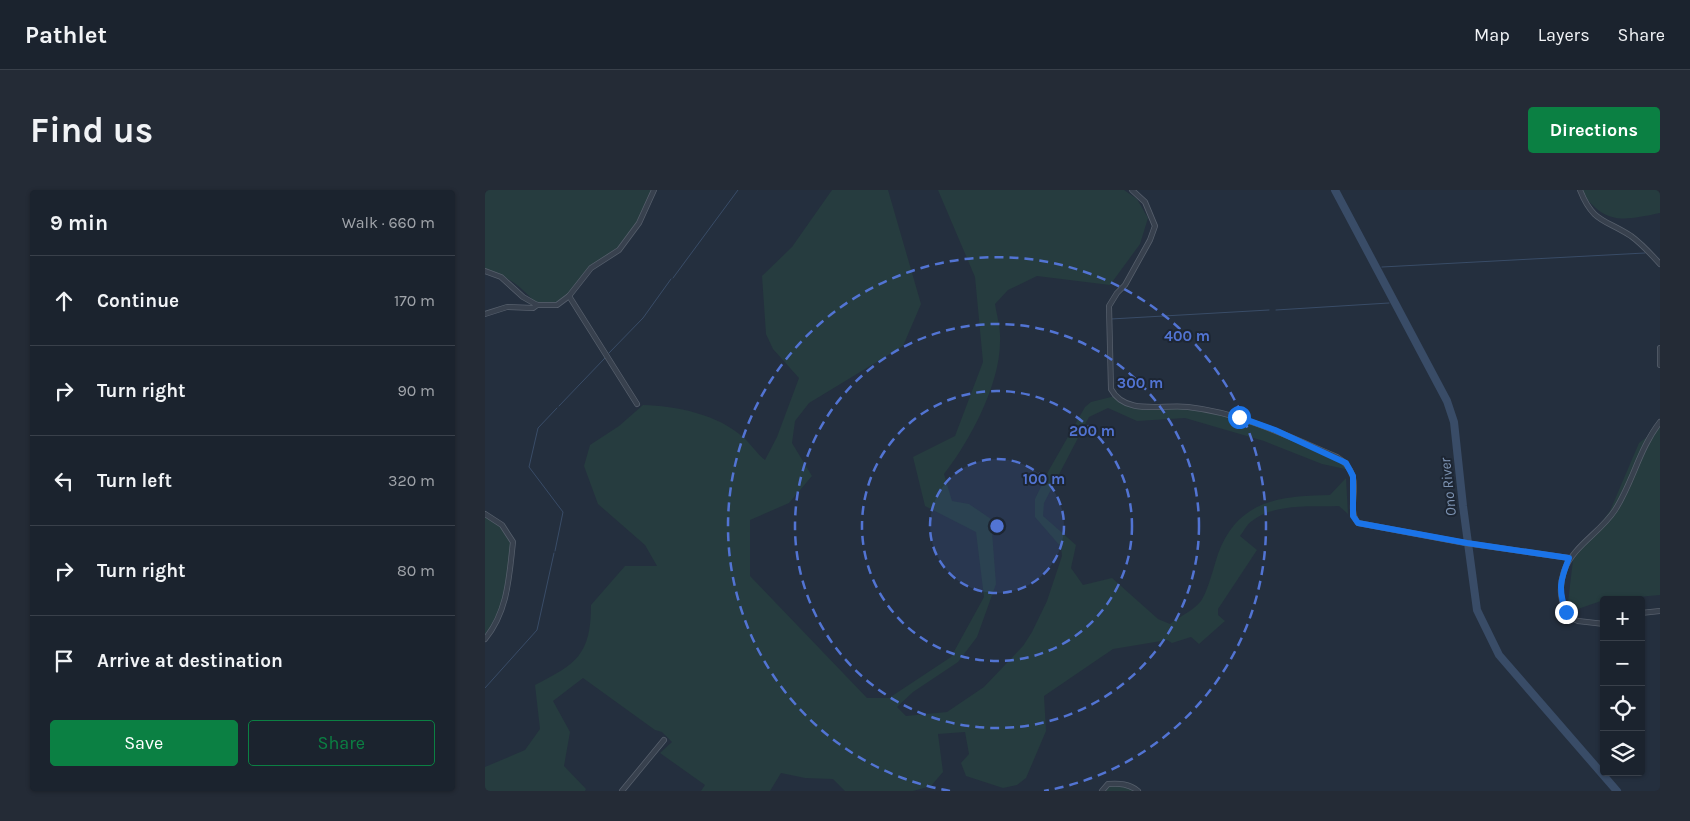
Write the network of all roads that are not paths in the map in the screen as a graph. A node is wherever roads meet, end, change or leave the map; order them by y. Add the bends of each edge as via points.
1 (654, 190) edge
2 (1131, 190) edge
3 (1580, 190) edge
4 (1660, 264) edge
5 (485, 271) edge
6 (569, 296) junction
7 (537, 305) junction
8 (485, 314) edge
9 (1660, 348) edge
10 (1660, 365) edge
11 (637, 404) dead end
12 (1660, 422) edge
13 (485, 514) edge
14 (1569, 558) junction
15 (1660, 611) edge
16 (1645, 613) edge
17 (1600, 624) edge
18 (485, 639) edge
19 (664, 740) dead end
20 (622, 791) edge
21 (1101, 791) edge
22 (1138, 791) edge

1 - 6 street via 639,224 619,250 591,268
2 - 14 street via 1145,202 1155,226 1125,285 1109,306 1111,389 1115,396 1137,406 1186,406 1211,410 1275,430 1346,463 1353,476 1353,516 1358,523
3 - 4 street via 1589,211 1631,236
5 - 7 street via 501,277 523,298
6 - 7 street via 557,305
6 - 11 street
7 - 8 street via 533,308 507,307
9 - 10 street
12 - 14 street via 1642,448 1615,511
13 - 18 street via 502,525 513,542 503,607
14 - 17 street via 1560,585 1566,612 1578,621
15 - 16 street
19 - 20 street
21 - 22 street via 1109,784 1116,784 1132,786

